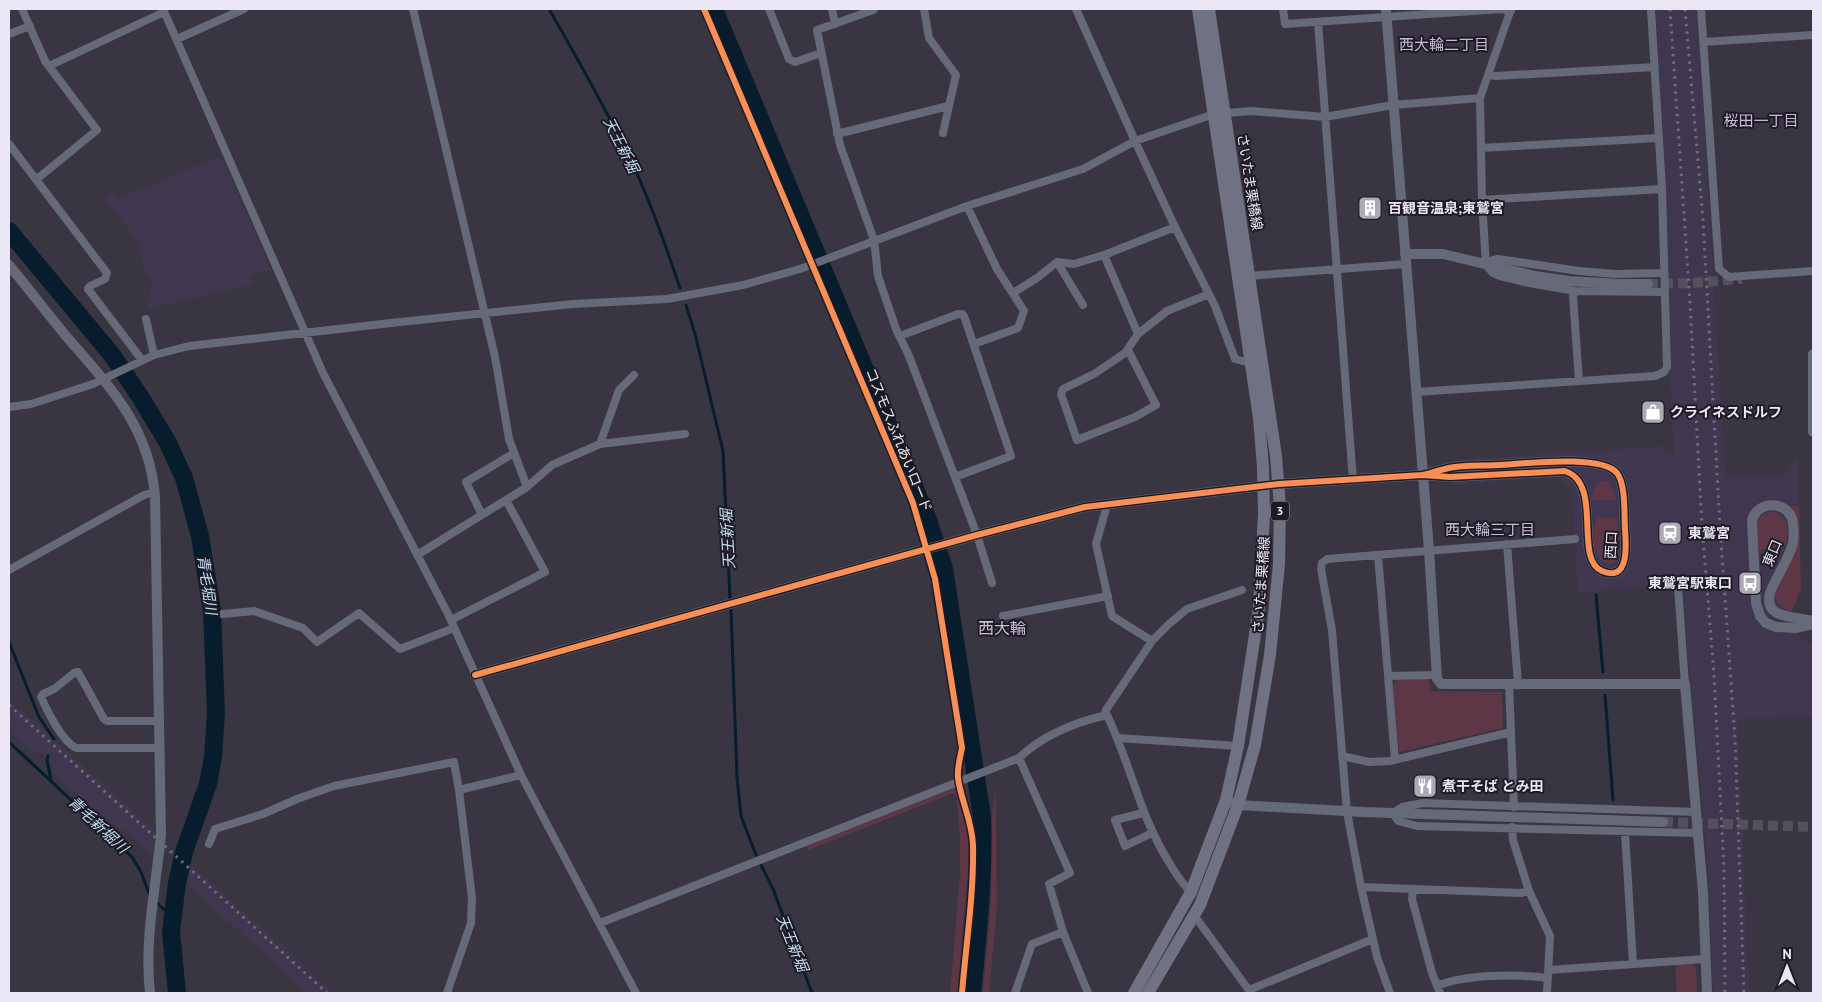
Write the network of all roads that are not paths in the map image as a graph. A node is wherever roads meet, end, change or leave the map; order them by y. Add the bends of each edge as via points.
1 (22, 9) edge
2 (244, 9) edge
3 (413, 9) edge
4 (769, 9) edge
5 (832, 9) edge
6 (874, 9) edge
7 (924, 9) edge
8 (1076, 9) edge
9 (1198, 9) edge
10 (1209, 9) edge
11 (1283, 9) edge
12 (1651, 9) edge
13 (1702, 9) edge
14 (164, 10) edge
15 (1511, 10) edge
16 (1386, 13) edge
17 (1318, 22) junction
18 (835, 24) junction
19 (30, 26) junction
20 (9, 34) edge
21 (1813, 35) edge
22 (177, 39) junction
23 (1704, 42) junction
24 (822, 53) junction
25 (49, 66) junction
26 (1655, 68) junction
27 (1488, 75) junction
28 (1480, 98) junction
29 (1393, 105) junction
30 (948, 106) junction
31 (1219, 113) junction
32 (1325, 117) junction
33 (943, 133) dead end
34 (837, 134) junction
35 (1659, 138) junction
36 (1135, 141) junction
37 (9, 144) edge
38 (1481, 148) junction
39 (37, 179) junction
40 (1662, 189) junction
41 (1482, 200) junction
42 (967, 206) junction
43 (1175, 226) junction
44 (874, 240) junction
45 (1104, 255) junction
46 (1406, 259) junction
47 (1057, 262) junction
48 (9, 265) edge
49 (1486, 265) junction
50 (1336, 269) junction
51 (1813, 271) edge
52 (1664, 273) junction
53 (1248, 276) junction
54 (1648, 284) tunnel mouth
55 (1575, 291) junction
56 (1665, 292) junction
57 (1012, 293) junction
58 (1209, 294) junction
59 (1083, 305) dead end
60 (485, 313) junction
61 (146, 320) dead end
62 (305, 333) junction
63 (1138, 334) junction
64 (900, 336) junction
65 (974, 344) junction
66 (1128, 350) junction
67 (1813, 354) edge
68 (154, 355) junction
69 (142, 360) junction
70 (1250, 364) junction
71 (634, 375) dead end
72 (108, 378) junction
73 (1579, 381) junction
74 (1416, 392) junction
75 (9, 407) edge
76 (1813, 432) edge
77 (685, 434) dead end
78 (600, 444) junction
79 (514, 453) junction
80 (1423, 475) junction
81 (955, 477) junction
82 (1353, 480) junction
83 (1279, 484) junction
84 (1264, 486) junction
85 (526, 488) junction
86 (155, 492) junction
87 (506, 500) junction
88 (1107, 505) junction
89 (482, 515) junction
90 (977, 535) junction
91 (1575, 539) dead end
92 (1507, 544) junction
93 (1429, 550) junction
94 (417, 555) junction
95 (1378, 555) junction
96 (9, 570) edge
97 (992, 583) dead end
98 (1678, 587) dead end
99 (1242, 590) dead end
100 (1108, 596) junction
101 (223, 614) dead end
102 (1003, 616) dead end
103 (1813, 623) edge
104 (453, 624) junction
105 (1152, 641) junction
106 (475, 675) junction
107 (1437, 675) junction
108 (1388, 676) junction
109 (1513, 684) junction
110 (1685, 684) junction
111 (1105, 715) junction
112 (158, 721) junction
113 (1511, 732) junction
114 (1118, 738) junction
115 (1238, 746) junction
116 (158, 748) junction
117 (1342, 756) junction
118 (1019, 758) junction
119 (1395, 760) junction
120 (521, 775) junction
121 (459, 790) junction
122 (1226, 800) junction
123 (1238, 805) junction
124 (1514, 806) junction
125 (1144, 812) junction
126 (1347, 812) junction
127 (1696, 812) junction
128 (1393, 813) junction
129 (1663, 822) tunnel mouth
130 (1512, 828) junction
131 (1625, 832) junction
132 (1152, 833) junction
133 (1697, 833) junction
134 (209, 844) dead end
135 (1360, 887) junction
136 (1413, 889) junction
137 (1529, 890) junction
138 (1190, 892) junction
139 (1194, 915) junction
140 (600, 923) junction
141 (1063, 932) junction
142 (1373, 939) junction
143 (1705, 959) junction
144 (1633, 964) junction
145 (1548, 974) junction
146 (1439, 990) edge
147 (1250, 992) edge
148 (150, 993) edge
149 (447, 993) edge
150 (636, 993) edge
151 (1015, 993) edge
152 (1088, 993) edge
153 (1134, 993) edge
154 (1148, 993) edge
155 (1390, 993) edge
156 (1547, 993) edge
157 (1706, 993) edge

1 - 19 street
2 - 22 street
3 - 60 street
4 - 24 street via 789,59 794,62
5 - 18 street
6 - 18 street
7 - 30 street via 929,38 956,75
8 - 36 street
9 - 31 main road, さいたま栗橋線 / 3
10 - 31 main road, さいたま栗橋線 / 3
11 - 17 street via 1285,24
12 - 26 street
13 - 23 street
14 - 22 street
14 - 25 street
15 - 16 street
15 - 27 street
16 - 17 street
16 - 29 street
17 - 32 street
18 - 24 street via 817,30
19 - 20 street
19 - 25 street
21 - 23 street
22 - 62 street
23 - 51 street via 1719,269 1729,277
24 - 34 street
25 - 39 street via 97,130
26 - 27 street
26 - 35 street
27 - 28 street
28 - 29 street
28 - 38 street
29 - 32 street
29 - 46 street
30 - 33 street
30 - 34 street
31 - 32 street via 1251,111
31 - 36 street
31 - 53 main road, さいたま栗橋線 / 3
31 - 70 main road, さいたま栗橋線 / 3
32 - 50 street
34 - 44 street
35 - 38 street
35 - 40 street
36 - 42 street via 1083,169
36 - 43 street
37 - 39 street
38 - 41 street
39 - 69 street via 107,273 105,279 88,289
40 - 41 street
40 - 52 street
41 - 49 street
42 - 44 street
42 - 57 street
43 - 45 street
43 - 58 street
44 - 60 street via 773,278 743,285 667,299
44 - 64 street via 878,276
45 - 47 street via 1074,264
45 - 63 street
46 - 49 street via 1443,254
46 - 50 street
46 - 74 street
47 - 57 street
47 - 59 street
48 - 72 street
49 - 52 street via 1498,258 1579,271
49 - 54 street via 1569,281
49 - 55 street via 1500,276
50 - 53 street
50 - 82 street
52 - 56 street
53 - 83 main road, さいたま栗橋線 / 3
55 - 56 street
55 - 73 street
56 - 73 street via 1667,367 1664,372 1654,376
57 - 65 street via 1024,311 1018,328
58 - 63 street via 1167,311
58 - 70 street via 1235,359
60 - 62 street
60 - 79 street
61 - 68 street
62 - 68 street via 189,346
62 - 94 street
63 - 66 street
64 - 65 street via 960,313
64 - 81 street
65 - 81 street via 1011,456
66 - 66 street via 1094,374 1062,389 1077,440 1156,405
67 - 76 street
68 - 69 street
69 - 72 street
70 - 84 main road, さいたま栗橋線 / 3 via 1259,418
71 - 78 street via 620,390
72 - 75 street via 46,399
72 - 86 street via 139,432
73 - 74 street
74 - 80 street
77 - 78 street
78 - 85 street via 552,465
79 - 85 street
79 - 89 street via 466,482
80 - 80 street, 西口 via 1449,468 1568,461 1612,469 1618,476 1622,491 1626,551 1623,565 1620,570 1608,573 1593,563 1582,485 1570,472 1450,477
80 - 82 street
80 - 93 street
81 - 90 street
82 - 83 street
83 - 84 street
83 - 123 main road, さいたま栗橋線 / 3 via 1279,564 1270,656 1254,745
84 - 88 street
84 - 115 main road, さいたま栗橋線 / 3 via 1259,608
85 - 87 street
86 - 96 street via 144,495
86 - 112 street
87 - 89 street
87 - 104 street via 545,572
88 - 90 street via 1085,507
88 - 100 street via 1096,544
89 - 94 street
90 - 97 street
90 - 106 street
91 - 92 street
92 - 93 street
92 - 109 street
93 - 95 street
93 - 107 street
94 - 104 street
95 - 108 street
95 - 117 street via 1327,559 1322,563 1332,630
98 - 110 street
99 - 105 street via 1187,609
100 - 102 street
100 - 105 street via 1112,616
101 - 104 street via 254,611 303,628 317,642 359,613 400,649
103 - 103 street, 東口 via 1795,628 1776,627 1760,616 1756,603 1752,521 1755,512 1763,506 1785,509 1792,517 1793,542 1770,593 1770,607 1777,614
104 - 106 street
105 - 111 street
106 - 120 street
107 - 108 street
107 - 109 street via 1439,682 1444,684
108 - 119 street
109 - 110 street
109 - 113 street
110 - 127 street
111 - 114 street
111 - 118 street via 1071,724
112 - 116 street
112 - 116 street via 106,721 78,672 41,697 49,716 70,745 76,748
113 - 119 street
113 - 124 street
114 - 115 street
114 - 125 street
115 - 122 main road, さいたま栗橋線 / 3
116 - 148 street via 161,834 147,958
117 - 119 street via 1377,762
117 - 126 street
118 - 140 street
118 - 141 street via 1070,873 1049,884
120 - 121 street
120 - 140 street
121 - 134 street via 454,762 402,771 334,786 215,829
121 - 149 street via 472,912
122 - 123 street
122 - 138 main road, さいたま栗橋線 / 3
123 - 126 street
123 - 139 main road, さいたま栗橋線 / 3
124 - 127 street
124 - 128 street via 1423,803 1402,807
125 - 132 street
125 - 132 street via 1116,820 1125,846
126 - 128 street
126 - 135 street
127 - 133 street
128 - 129 street
128 - 130 street via 1398,821 1417,826
130 - 131 street
130 - 137 street
131 - 133 street
131 - 144 street
132 - 138 street
133 - 143 street
135 - 136 street
135 - 142 street
136 - 137 street
136 - 146 street via 1412,899
137 - 145 street via 1550,936
138 - 153 main road, さいたま栗橋線 / 3
139 - 147 street
139 - 154 main road, さいたま栗橋線 / 3
140 - 150 street
141 - 151 street via 1032,944
141 - 152 street
142 - 147 street
142 - 155 street
143 - 144 street
143 - 157 street
144 - 145 street
145 - 146 street via 1458,980
145 - 156 street

